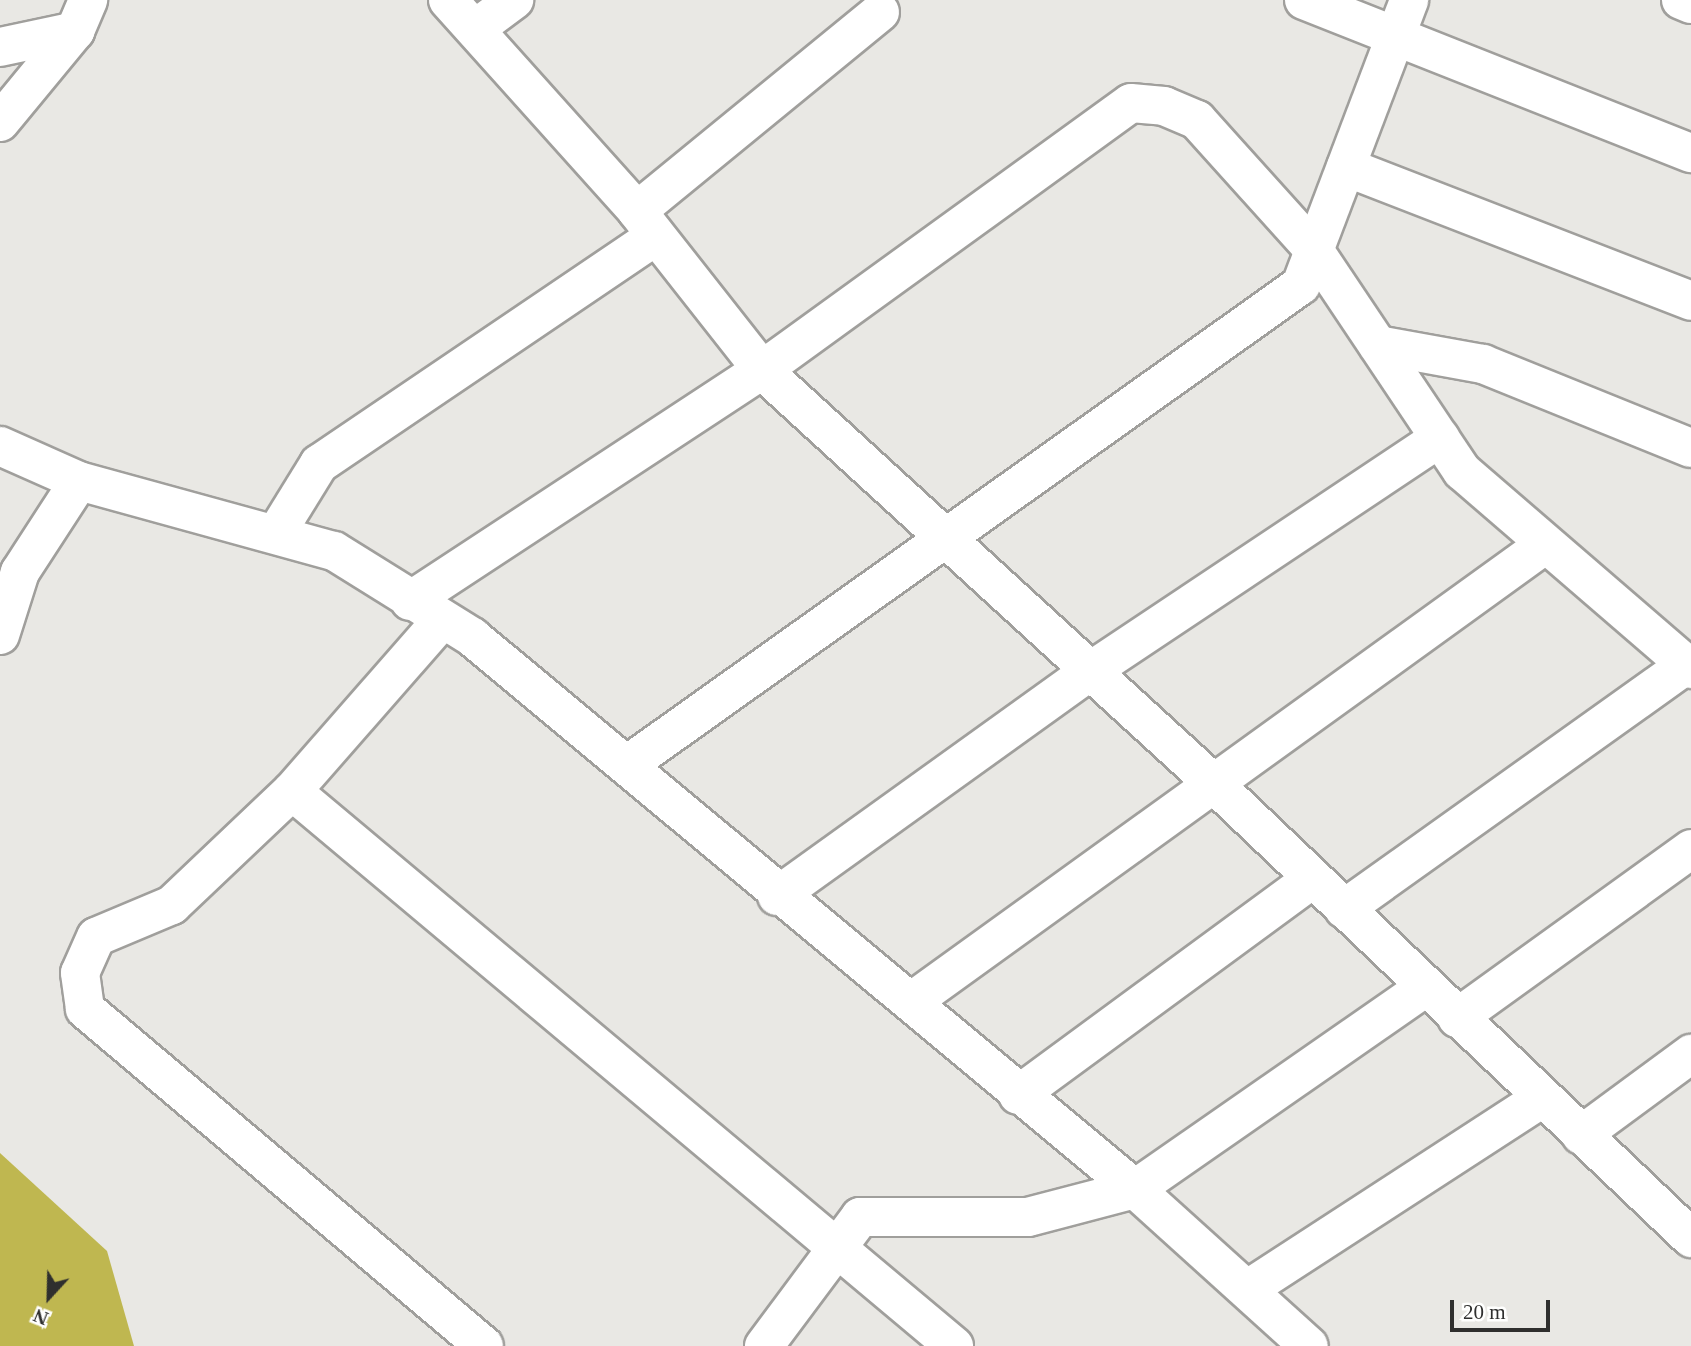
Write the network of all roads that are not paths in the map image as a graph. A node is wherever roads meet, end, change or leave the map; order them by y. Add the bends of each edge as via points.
1 (448, 0) edge
2 (514, 0) edge
3 (1304, 0) edge
4 (1409, 0) edge
5 (1681, 0) edge
6 (1691, 4) edge
7 (880, 12) dead end
8 (82, 16) edge
9 (475, 29) junction
10 (1394, 39) junction
11 (0, 47) edge
12 (0, 121) edge
13 (1691, 153) edge
14 (1346, 167) junction
15 (645, 224) junction
16 (1314, 250) junction
17 (1691, 301) edge
18 (1378, 345) junction
19 (762, 370) junction
20 (1440, 438) junction
21 (0, 446) edge
22 (1691, 448) edge
23 (79, 481) junction
24 (277, 532) junction
25 (948, 537) junction
26 (1543, 546) junction
27 (426, 611) junction
28 (0, 635) edge
29 (1688, 667) edge
30 (1089, 672) junction
31 (627, 765) junction
32 (1211, 781) junction
33 (292, 791) junction
34 (1691, 849) edge
35 (1313, 878) junction
36 (777, 896) junction
37 (1344, 908) junction
38 (1426, 987) junction
39 (911, 1002) junction
40 (1457, 1018) junction
41 (1691, 1054) edge
42 (1018, 1095) junction
43 (1542, 1098) junction
44 (1581, 1135) junction
45 (1135, 1189) junction
46 (1691, 1238) edge
47 (835, 1248) junction
48 (1248, 1289) junction
49 (484, 1346) edge
50 (764, 1346) edge
51 (954, 1346) edge
52 (1308, 1346) edge

1 - 9 street
2 - 9 street
3 - 10 street
4 - 10 street
5 - 6 street
7 - 15 street
8 - 11 street
8 - 12 street
9 - 15 street
10 - 13 street
10 - 14 street
14 - 16 street
14 - 17 street
15 - 19 street
15 - 24 street via 319,464
16 - 18 street
16 - 19 street via 1197,120 1164,106 1131,103
16 - 25 street via 1301,285
18 - 20 street
18 - 22 street via 1483,364
19 - 25 street
19 - 27 street
20 - 26 street via 1462,471
20 - 30 street
21 - 23 street
23 - 24 street
23 - 28 street via 20,572
24 - 27 street via 334,551
25 - 30 street
25 - 31 street
26 - 29 street
26 - 32 street
27 - 31 street via 472,637
27 - 33 street
29 - 37 street
30 - 32 street
30 - 36 street
31 - 36 street
32 - 35 street
32 - 39 street
33 - 47 street
33 - 49 street via 172,905 96,937 80,973 85,1009
34 - 40 street
35 - 37 street
35 - 42 street
36 - 39 street
37 - 38 street
38 - 40 street
38 - 45 street
39 - 42 street
40 - 43 street
41 - 44 street
42 - 45 street
43 - 44 street
43 - 48 street
44 - 46 street
45 - 47 street via 1028,1217 860,1217
45 - 48 street
47 - 50 street
47 - 51 street
48 - 52 street

